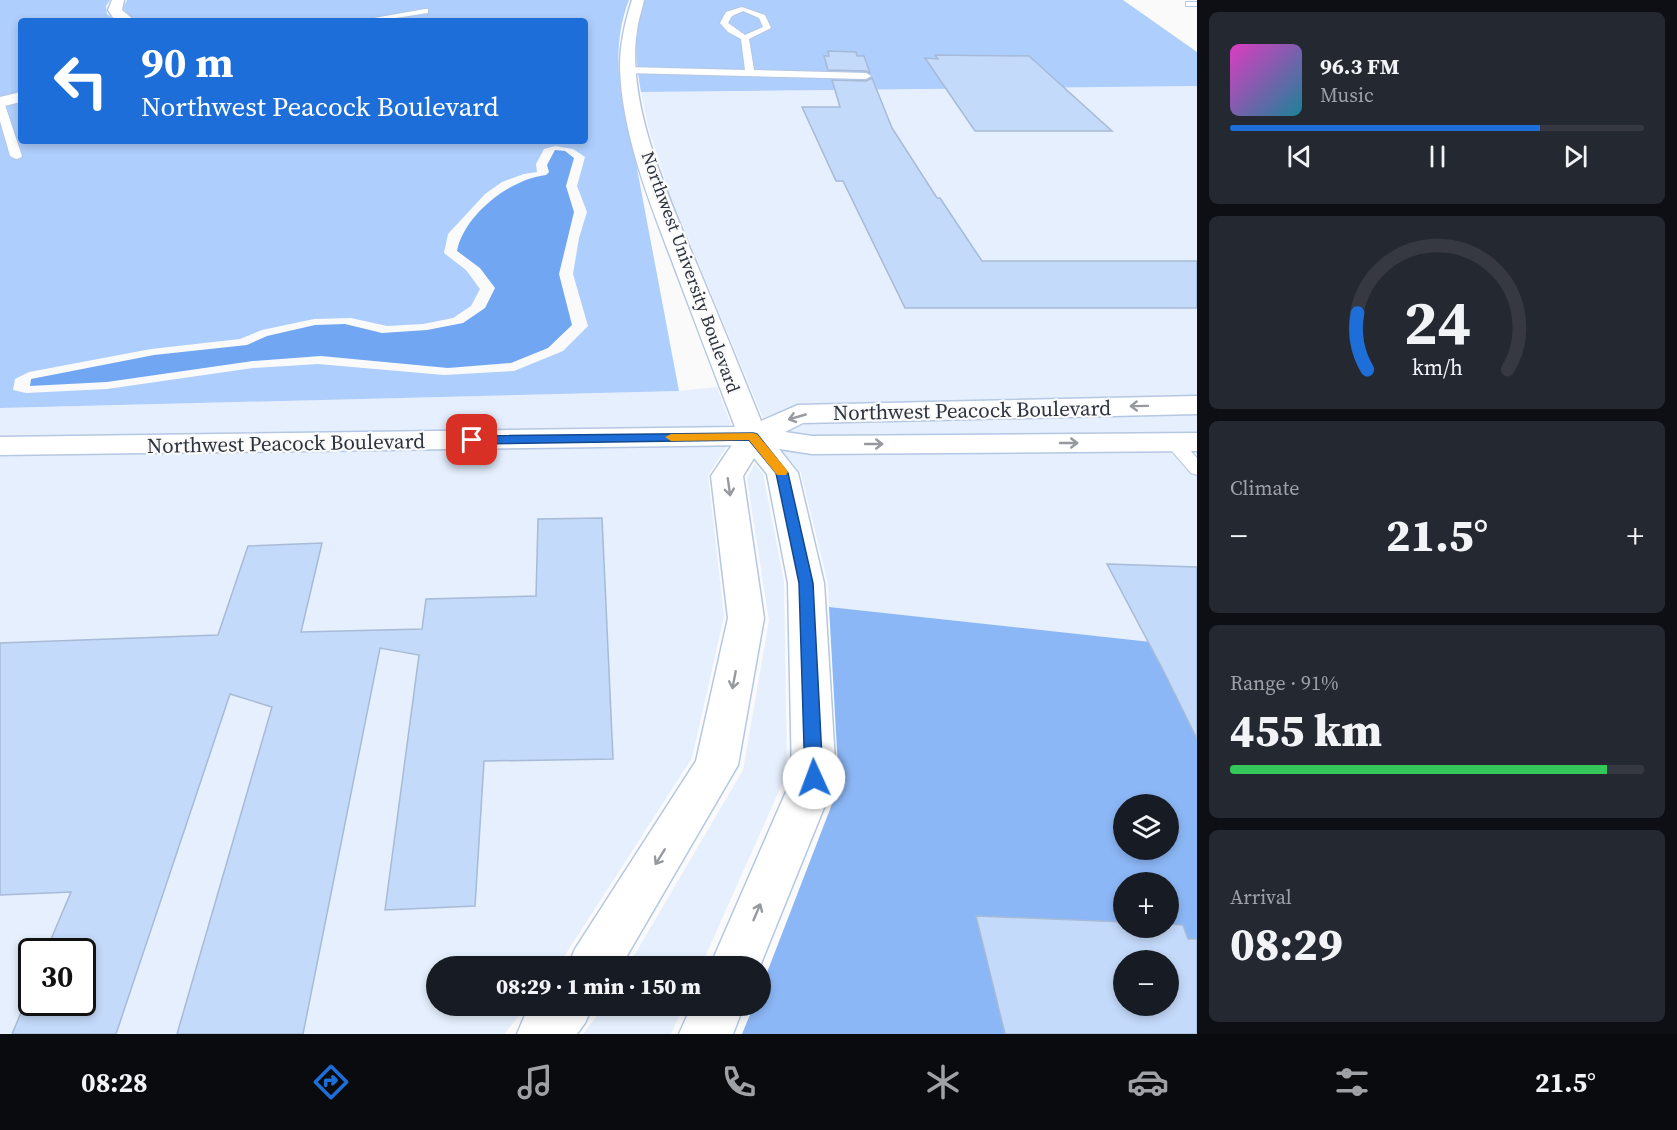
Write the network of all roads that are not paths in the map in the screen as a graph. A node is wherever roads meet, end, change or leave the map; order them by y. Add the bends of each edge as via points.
1 (118, 0) edge
2 (638, 0) edge
3 (740, 0) edge
4 (742, 9) junction
5 (424, 11) dead end
6 (123, 18) edge
7 (380, 18) edge
8 (745, 38) junction
9 (627, 70) junction
10 (750, 73) junction
11 (866, 76) dead end
12 (18, 98) edge
13 (0, 104) edge
14 (16, 156) dead end
15 (1197, 405) edge
16 (753, 436) junction
17 (1185, 442) edge
18 (0, 446) edge
19 (1197, 469) edge
20 (599, 956) edge
21 (739, 956) edge
22 (558, 1016) edge
23 (713, 1016) edge
24 (544, 1034) edge
25 (706, 1034) edge

1 - 6 street via 114,7
2 - 9 street, Northwest University Boulevard via 630,19
3 - 4 lane
4 - 8 lane via 729,14 724,23
4 - 8 lane via 763,16 767,28
5 - 7 lane
8 - 10 lane
9 - 10 lane
9 - 16 street, Northwest University Boulevard via 657,192
10 - 11 lane
12 - 13 street
13 - 14 lane
15 -> 16 street, Northwest Peacock Boulevard via 798,414
16 -> 17 street, Northwest Peacock Boulevard via 821,445
16 - 18 street, Northwest Peacock Boulevard
16 -> 20 street via 727,476 746,618 717,765
21 -> 16 street, Northwest University Boulevard via 814,778 806,583 782,473
17 - 19 lane
22 - 24 street
23 - 25 street

